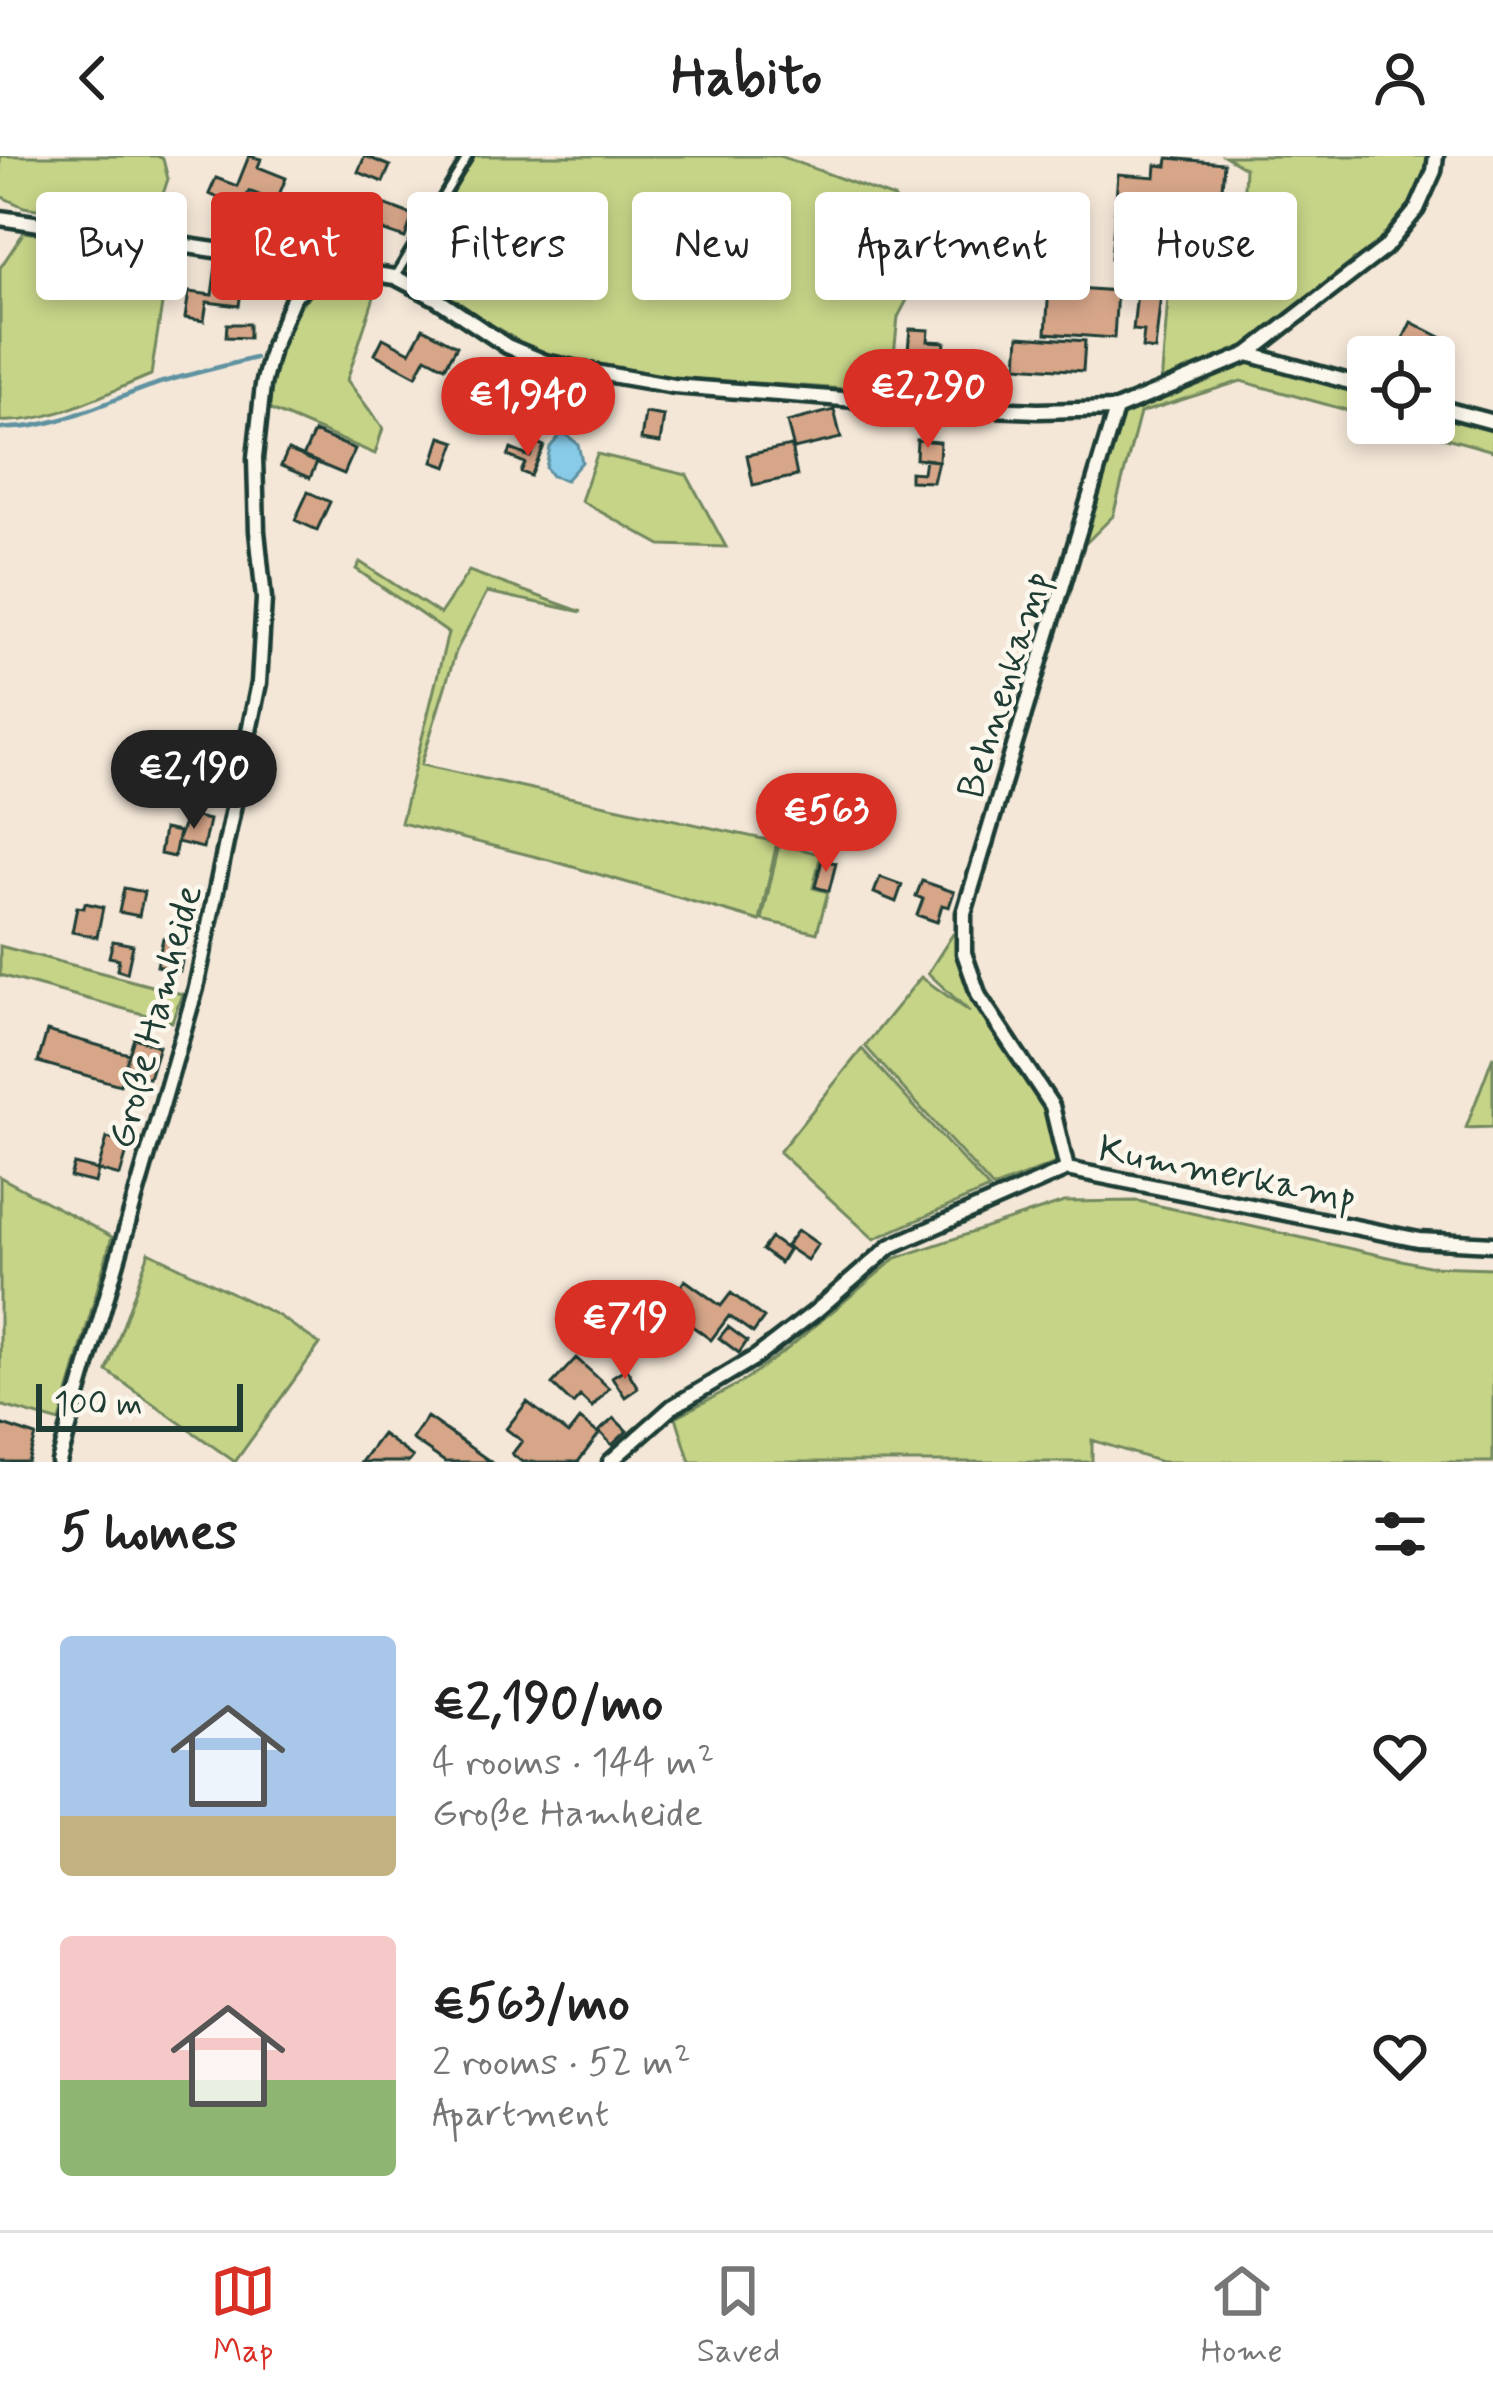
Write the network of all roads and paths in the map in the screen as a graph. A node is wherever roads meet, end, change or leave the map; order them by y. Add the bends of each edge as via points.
1 (468, 156) edge
2 (1436, 156) edge
3 (0, 218) edge
4 (211, 249) edge
5 (383, 275) edge
6 (395, 277) junction
7 (292, 300) edge
8 (1248, 354) junction
9 (1347, 381) edge
10 (1116, 409) junction
11 (1455, 412) edge
12 (1493, 422) edge
13 (1066, 1169) junction
14 (1493, 1244) edge
15 (59, 1462) edge
16 (610, 1462) edge

1 - 6 lane
2 - 8 street via 1417,209 1385,248
3 - 4 street
5 - 6 street
6 - 10 street via 507,346 594,372 674,386 947,407
7 - 15 street, Große Hamheide via 260,406 259,683 222,868 190,1010
8 - 9 street
8 - 10 street
10 - 13 street, Behnenkamp via 964,914 964,953 979,996 1052,1106
11 - 12 street
13 - 14 street, Kummerkamp via 1420,1240
13 - 16 street, Kummerkamp via 891,1246 756,1357 671,1407

